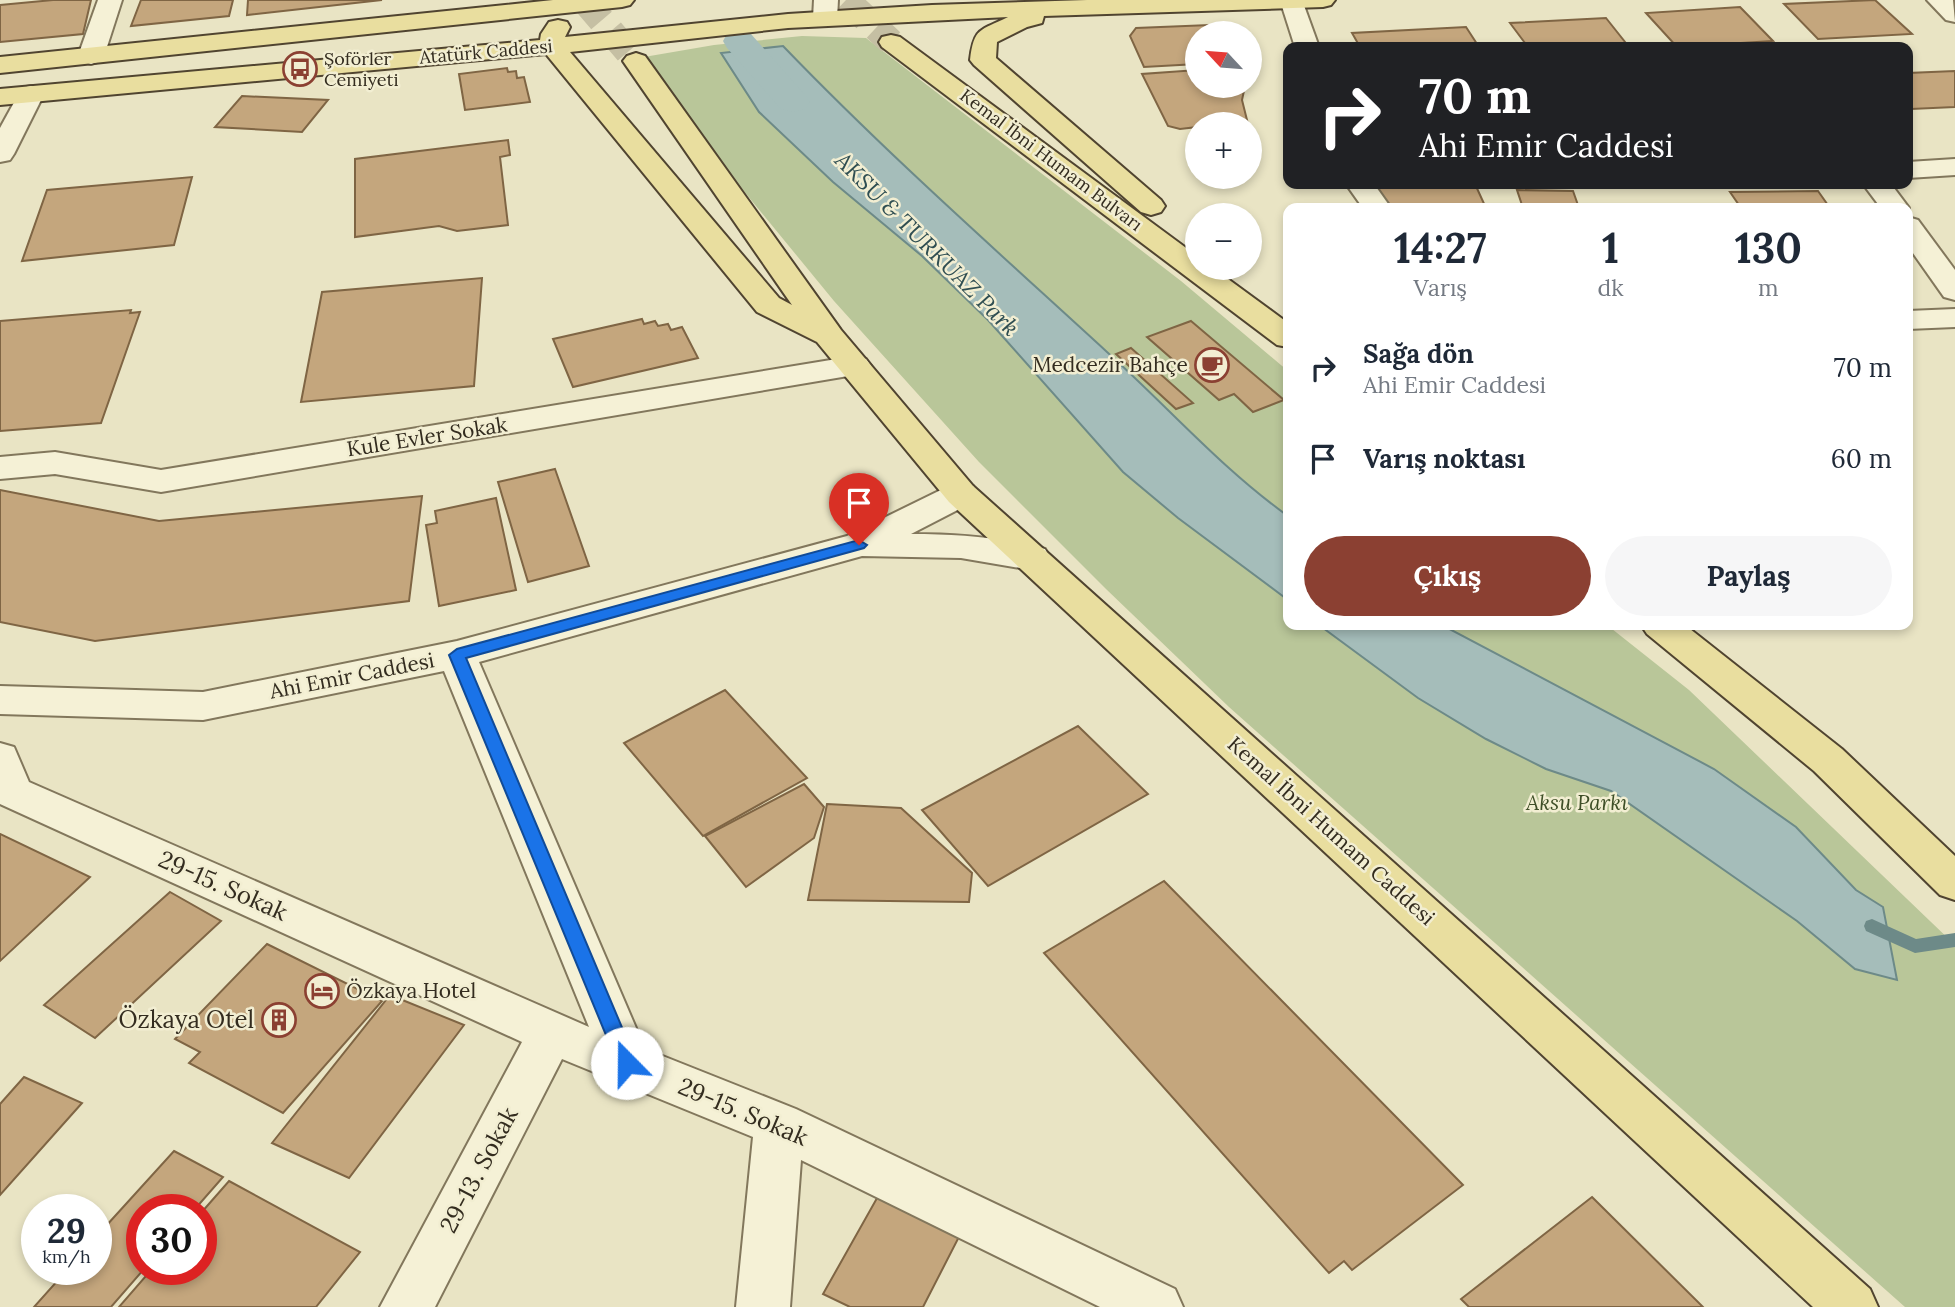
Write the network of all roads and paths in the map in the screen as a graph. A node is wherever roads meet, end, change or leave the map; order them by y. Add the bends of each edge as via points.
1 (110, 0) edge
2 (622, 0) edge
3 (1323, 0) edge
4 (1939, 0) edge
5 (1291, 1) edge
6 (592, 3) junction
7 (497, 7) edge
8 (1100, 7) junction
9 (826, 9) edge
10 (1955, 15) edge
11 (891, 42) tunnel mouth
12 (1305, 42) edge
13 (552, 46) junction
14 (91, 56) junction
15 (636, 61) tunnel mouth
16 (0, 65) edge
17 (31, 94) junction
18 (0, 97) edge
19 (0, 154) edge
20 (1955, 167) edge
21 (1913, 170) edge
22 (1913, 233) edge
23 (1185, 246) edge
24 (1185, 256) edge
25 (1217, 280) edge
26 (1955, 291) edge
27 (1955, 318) edge
28 (1913, 320) edge
29 (1283, 334) edge
30 (842, 351) junction
31 (0, 468) edge
32 (961, 494) junction
33 (859, 545) junction
34 (1032, 558) junction
35 (1666, 630) edge
36 (457, 655) junction
37 (0, 700) edge
38 (0, 758) edge
39 (1955, 883) edge
40 (551, 1032) junction
41 (627, 1063) junction
42 (779, 1125) junction
43 (407, 1307) edge
44 (763, 1307) edge
45 (1156, 1307) edge
46 (1851, 1307) edge

1 - 14 street
2 - 6 main road, Atatürk Caddesi
3 - 5 main road
4 - 10 street
5 - 8 main road
5 - 12 street
6 - 7 main road, Atatürk Caddesi
6 - 13 main road via 563,19 553,34
7 - 14 main road, Atatürk Caddesi
8 - 9 main road, Atatürk Caddesi via 932,12
8 - 23 main road via 1019,21 985,38 984,60 1158,212
9 - 13 main road, Atatürk Caddesi via 788,21
11 - 24 main road, Kemal İbni Humam Bulvarı
13 - 17 main road, Atatürk Caddesi
13 - 30 main road via 768,305
14 - 16 main road, Atatürk Caddesi
15 - 30 main road, Kemal İbni Humam Caddesi
17 - 18 main road, Atatürk Caddesi
17 - 19 street
20 - 21 street
22 - 26 street
25 - 29 main road
27 - 28 street
30 - 31 street, Kule Evler Sokak via 161,481 55,463
30 - 32 main road, Kemal İbni Humam Caddesi
32 - 33 street, Ahi Emir Caddesi
32 - 34 main road, Kemal İbni Humam Caddesi
33 - 34 street, Ahi Emir Caddesi via 961,546
33 - 36 street, Ahi Emir Caddesi
34 - 46 main road, Kemal İbni Humam Caddesi
35 - 39 main road via 1828,760
36 - 37 street, Ahi Emir Caddesi via 203,706
36 - 41 street
38 - 40 street, 29-15. Sokak via 12,792
40 - 41 street, 29-15. Sokak
40 - 43 street, 29-13. Sokak
41 - 42 street, 29-15. Sokak
42 - 44 street
42 - 45 street, 29-15. Sokak

